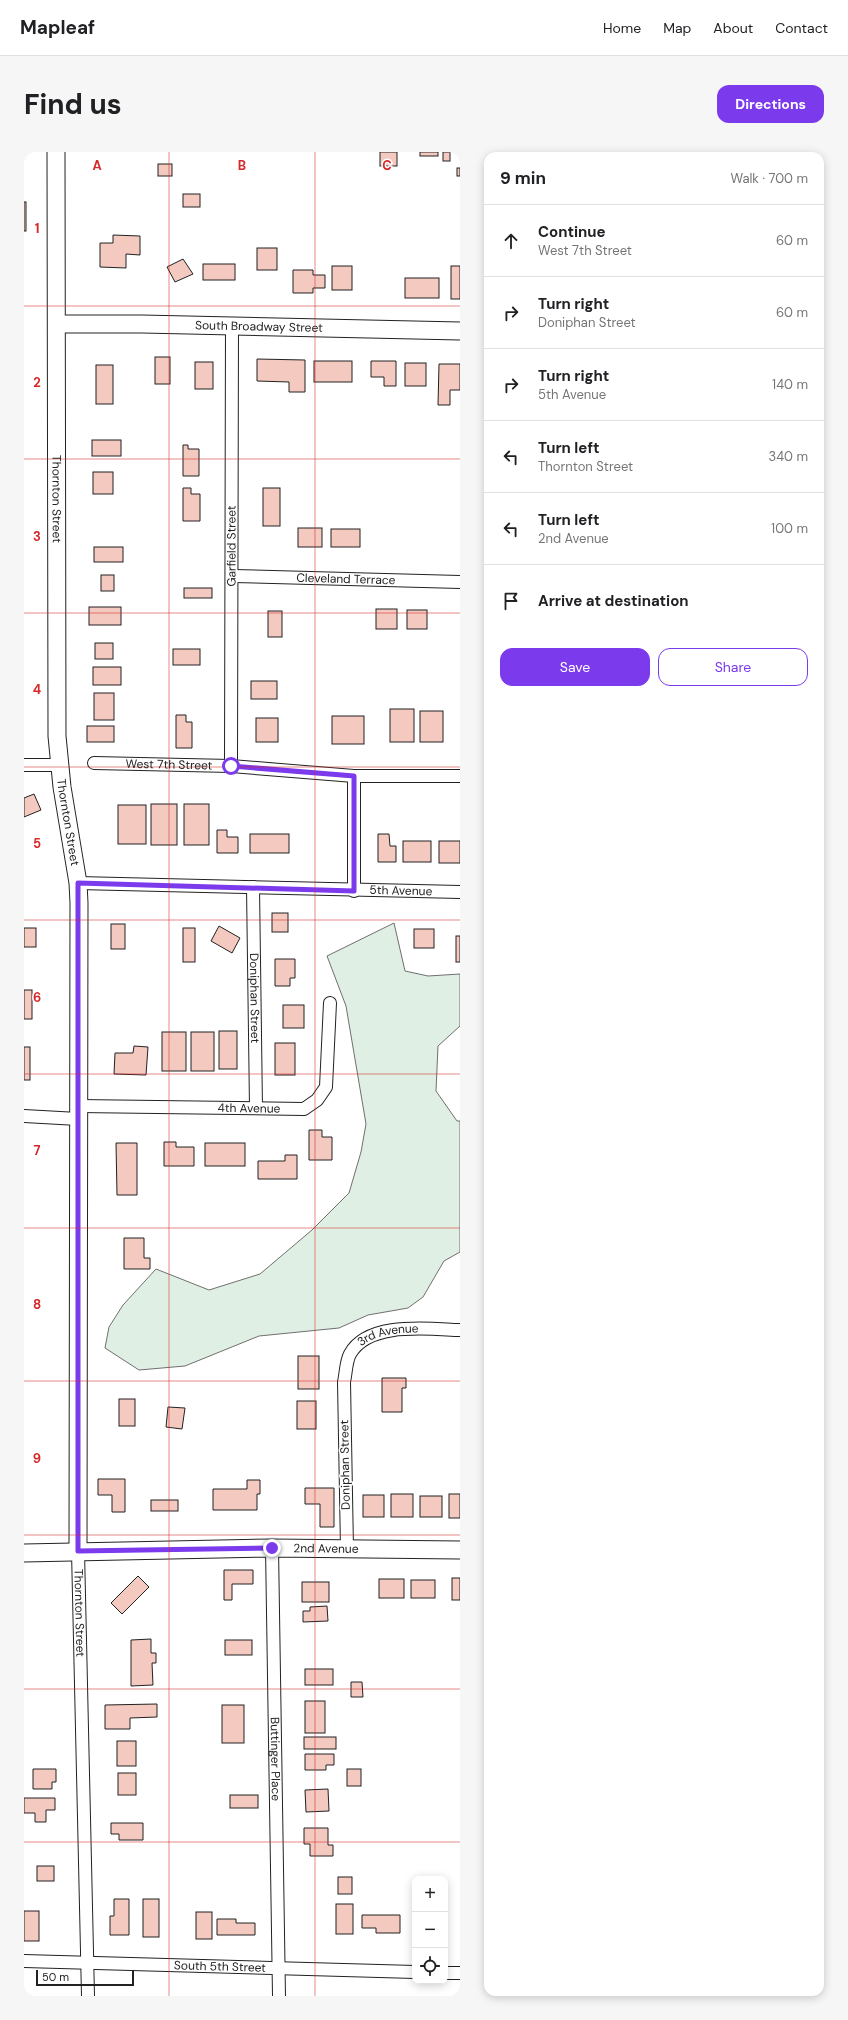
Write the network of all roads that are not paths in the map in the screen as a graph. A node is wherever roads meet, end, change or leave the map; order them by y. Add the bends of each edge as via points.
1 (56, 152) edge
2 (57, 324) junction
3 (232, 326) junction
4 (460, 331) edge
5 (233, 576) junction
6 (460, 582) edge
7 (94, 763) dead end
8 (24, 765) edge
9 (59, 765) junction
10 (231, 766) junction
11 (354, 776) junction
12 (460, 776) edge
13 (78, 883) junction
14 (254, 887) junction
15 (354, 891) junction
16 (460, 892) edge
17 (330, 1003) dead end
18 (256, 1108) junction
19 (78, 1113) junction
20 (24, 1116) edge
21 (460, 1330) edge
22 (344, 1382) joint
23 (272, 1548) junction
24 (347, 1549) junction
25 (460, 1550) edge
26 (78, 1551) junction
27 (24, 1553) edge
28 (24, 1961) edge
29 (87, 1962) junction
30 (279, 1969) junction
31 (412, 1972) edge
32 (448, 1973) edge
33 (460, 1973) edge
34 (88, 1996) edge
35 (279, 1996) edge

1 - 2 street, Thornton Street
2 - 3 street, South Broadway Street
2 - 9 street, Thornton Street
3 - 4 street, South Broadway Street
3 - 5 street, Garfield Street
5 - 6 street, Cleveland Terrace
5 - 10 street, Garfield Street
7 - 10 street, West 7th Street
8 - 9 street
9 - 13 street, Thornton Street
10 - 11 street, West 7th Street
11 - 12 street, West 7th Street
11 - 15 street
13 - 14 street, 5th Avenue
13 - 19 street, Thornton Street
14 - 15 street, 5th Avenue
14 - 18 street, Doniphan Street
15 - 16 street, 5th Avenue
17 - 18 street, 4th Avenue via 326,1087 317,1100 304,1108
18 - 19 street, 4th Avenue
19 - 20 street, 4th Avenue
19 - 26 street, Thornton Street
21 - 22 street, 3rd Avenue via 408,1328 363,1339 350,1355
22 - 24 street, Doniphan Street
23 - 24 street, 2nd Avenue
23 - 26 street, 2nd Avenue
23 - 30 street, Buttinger Place
24 - 25 street, 2nd Avenue
26 - 27 street, 2nd Avenue
26 - 29 street, Thornton Street
28 - 29 street, South 5th Street
29 - 30 street, South 5th Street
29 - 34 street, Thornton Street
30 - 31 street, South 5th Street
30 - 35 street, Buttinger Place
32 - 33 street

